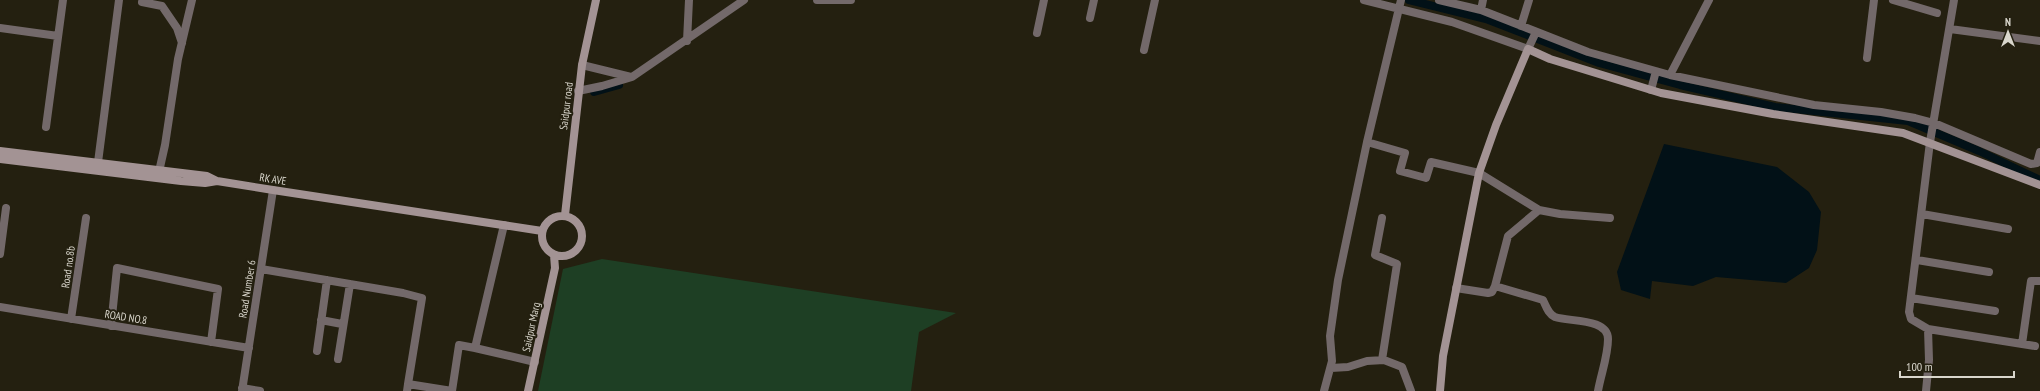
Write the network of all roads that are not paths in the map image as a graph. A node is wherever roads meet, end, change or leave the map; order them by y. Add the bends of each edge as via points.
1 (63, 0) edge
2 (119, 0) edge
3 (192, 0) edge
4 (596, 0) edge
5 (689, 0) edge
6 (744, 0) edge
7 (817, 0) edge
8 (845, 0) edge
9 (1044, 0) edge
10 (1094, 0) edge
11 (1155, 0) edge
12 (1364, 0) edge
13 (1439, 0) edge
14 (1483, 0) edge
15 (1529, 0) edge
16 (1709, 0) edge
17 (1874, 0) edge
18 (1893, 0) edge
19 (1954, 0) edge
20 (142, 2) dead end
21 (1399, 5) edge
22 (1481, 10) junction
23 (1937, 13) dead end
24 (1090, 18) dead end
25 (1521, 26) junction
26 (0, 28) edge
27 (1950, 29) junction
28 (1037, 33) dead end
29 (1534, 34) junction
30 (58, 36) junction
31 (687, 41) junction
32 (2040, 41) edge
33 (182, 44) junction
34 (1528, 48) junction
35 (1144, 50) dead end
36 (1867, 58) dead end
37 (582, 65) junction
38 (1655, 74) junction
39 (1670, 75) junction
40 (632, 77) junction
41 (1651, 88) junction
42 (578, 91) junction
43 (1933, 125) junction
44 (46, 127) dead end
45 (1931, 140) junction
46 (1367, 142) junction
47 (0, 151) edge
48 (2040, 152) edge
49 (0, 159) edge
50 (30, 159) junction
51 (98, 167) junction
52 (1479, 173) junction
53 (158, 174) junction
54 (2040, 185) edge
55 (273, 190) junction
56 (6, 208) dead end
57 (1539, 210) junction
58 (1922, 214) junction
59 (565, 215) junction
60 (86, 218) dead end
61 (1382, 218) dead end
62 (1610, 218) dead end
63 (504, 226) junction
64 (2008, 229) dead end
65 (542, 231) junction
66 (0, 254) edge
67 (554, 255) junction
68 (565, 256) junction
69 (1917, 260) junction
70 (555, 268) junction
71 (261, 269) junction
72 (1989, 272) dead end
73 (327, 280) junction
74 (2040, 281) edge
75 (350, 284) junction
76 (1495, 286) junction
77 (1456, 288) junction
78 (1911, 298) junction
79 (0, 307) edge
80 (1995, 311) dead end
81 (71, 319) junction
82 (321, 320) junction
83 (342, 324) junction
84 (111, 326) junction
85 (1928, 329) junction
86 (211, 342) junction
87 (2022, 344) junction
88 (2036, 346) dead end
89 (249, 348) junction
90 (475, 348) junction
91 (317, 351) dead end
92 (338, 359) dead end
93 (1382, 360) junction
94 (535, 362) junction
95 (1331, 368) junction
96 (408, 388) edge
97 (242, 389) edge
98 (260, 391) edge
99 (528, 391) edge
100 (1324, 391) edge
101 (1411, 391) edge
102 (1440, 391) edge
103 (1598, 391) edge
104 (1926, 391) edge

1 - 30 street
2 - 51 street
3 - 33 street
4 - 37 main road, Saidpur road
5 - 31 street
6 - 31 street
7 - 8 street
9 - 28 street
10 - 24 street
11 - 35 street
12 - 21 street
13 - 22 street
14 - 22 street
15 - 25 street
16 - 39 street
17 - 36 street
18 - 23 street
19 - 27 street
20 - 33 street via 162,6 176,28
21 - 34 street
21 - 46 street
22 - 25 street
25 - 29 street
26 - 30 street
27 - 32 street
27 - 43 street
29 - 34 street
29 - 38 street
30 - 44 street
31 - 40 street
33 - 53 street
34 - 41 main road via 1550,59
34 - 52 main road
37 - 40 street
37 - 42 main road, Saidpur road
38 - 39 street
38 - 41 street
39 - 43 street via 1800,103 1895,114
40 - 42 street
41 - 45 main road via 1773,114 1903,133
42 - 59 main road, Saidpur road
43 - 45 street
43 - 48 street via 2031,164 2037,162
45 - 54 main road
45 - 58 street
46 - 52 street via 1405,153 1400,171 1426,178 1431,162
46 - 95 street via 1338,280 1330,336
47 - 50 main road, RK AVE
49 - 50 main road
50 - 51 main road, RK AVE
51 - 53 main road, RK AVE
52 - 57 street
52 - 77 main road
53 - 55 main road, RK AVE via 207,176 217,181
55 - 63 main road, RK AVE
55 - 71 street, Road Number 6
56 - 66 street
57 - 62 street
57 - 76 street via 1508,236
58 - 64 street
58 - 69 street
59 - 65 main road via 555,216 547,222
59 - 68 main road via 579,224 583,240 578,250
60 - 81 street, Road no.8b
61 - 93 street via 1375,255 1397,264
63 - 65 main road, RK AVE
63 - 90 street
65 - 67 main road via 544,247
67 - 68 main road
67 - 70 main road
68 - 70 main road
69 - 72 street
69 - 78 street
70 - 94 main road, Saidpur Marg
71 - 73 street
71 - 89 street, Road Number 6
73 - 75 street
73 - 82 street
74 - 87 street via 2031,281
75 - 83 street
75 - 96 street via 422,298
76 - 77 street via 1492,292 1488,293
76 - 103 street via 1543,300 1546,309 1554,316 1598,325 1605,329 1608,338
77 - 102 main road via 1443,356
78 - 80 street
78 - 85 street via 1911,319
79 - 81 street, ROAD NO.8
81 - 84 street, ROAD NO.8
82 - 83 street
82 - 91 street
83 - 92 street
84 - 86 street, ROAD NO.8
84 - 86 street via 117,268 218,289
85 - 87 street
85 - 104 street
86 - 89 street, ROAD NO.8
87 - 88 street
89 - 97 street, Road Number 6
90 - 94 street
90 - 96 street via 459,345 452,391
93 - 95 street
93 - 101 street via 1402,367
94 - 99 main road, Saidpur Marg
95 - 100 street
97 - 98 street

